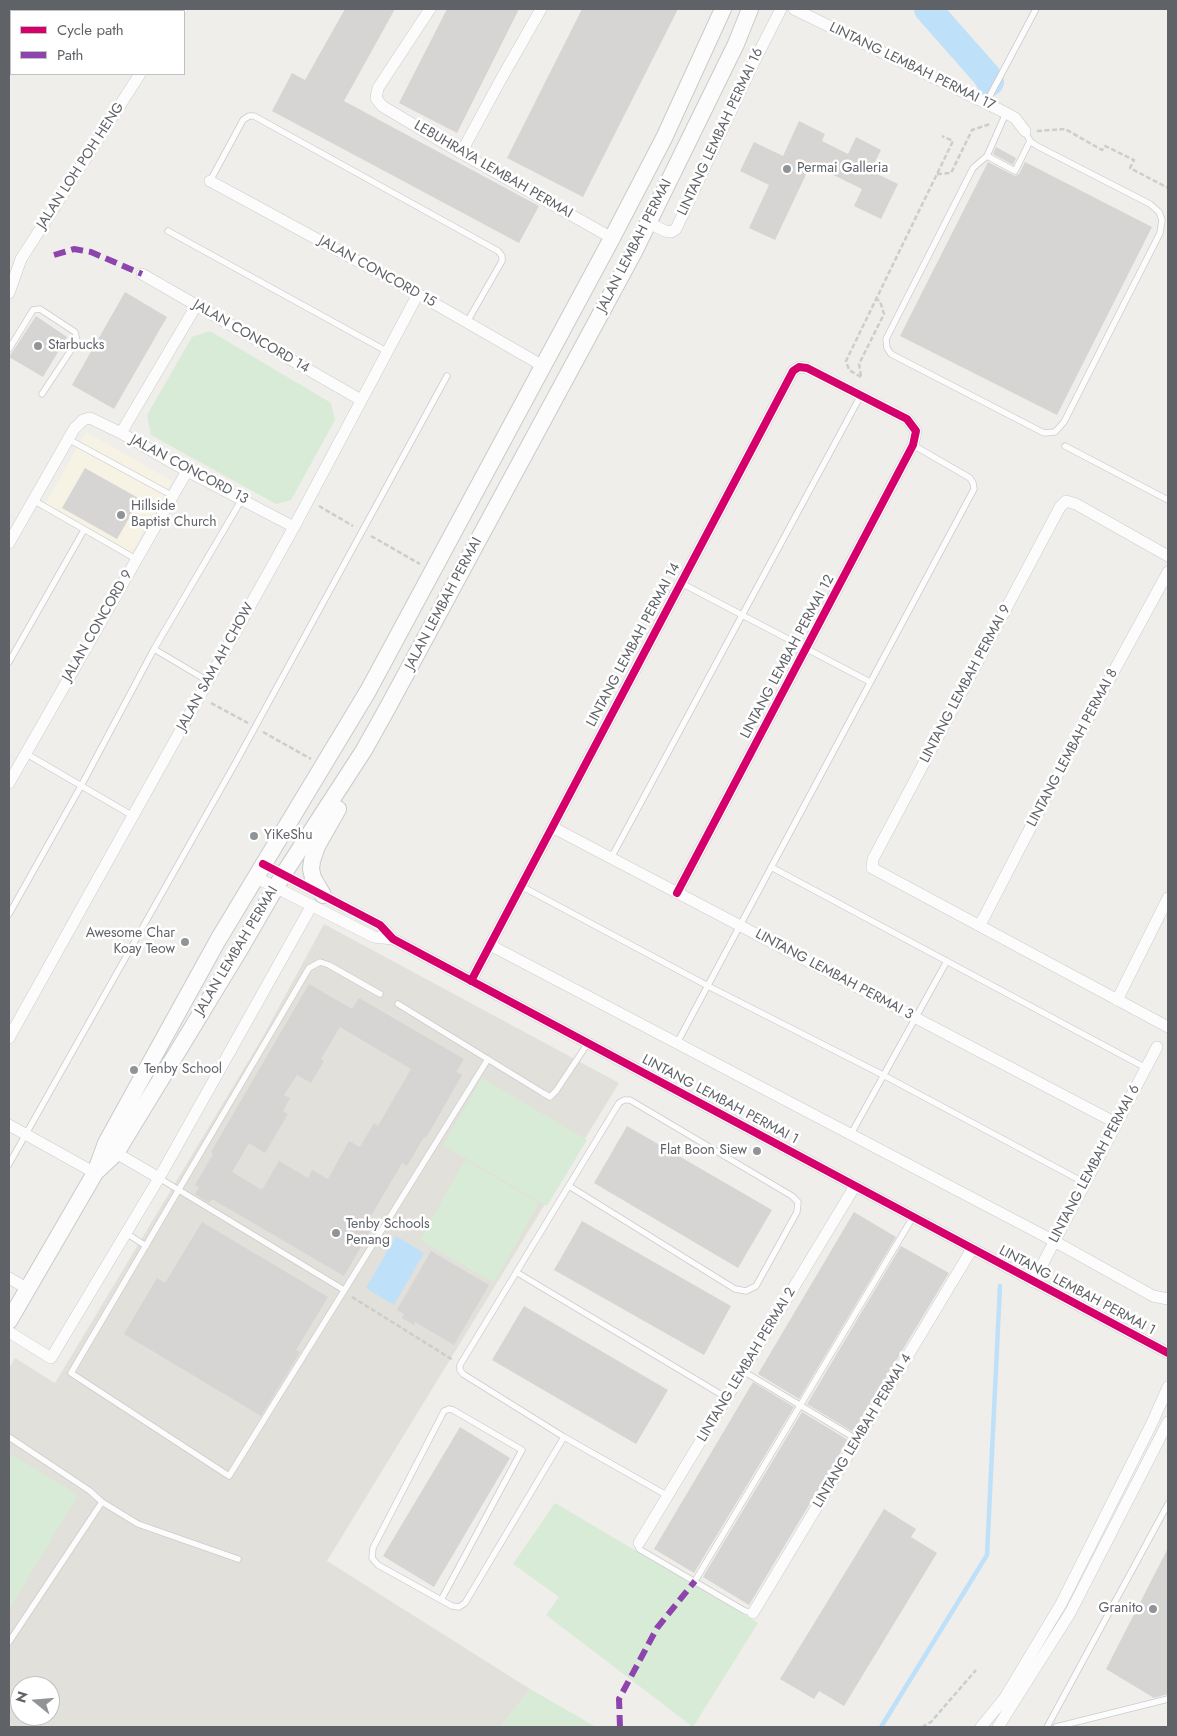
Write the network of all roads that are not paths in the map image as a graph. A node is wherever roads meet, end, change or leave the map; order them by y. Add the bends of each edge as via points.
1 (430, 9) edge
2 (541, 9) edge
3 (723, 9) edge
4 (735, 9) edge
5 (750, 9) edge
6 (781, 9) edge
7 (794, 9) edge
8 (1036, 9) edge
9 (139, 75) edge
10 (986, 103) junction
11 (1005, 116) junction
12 (1028, 136) junction
13 (664, 138) junction
14 (461, 153) junction
15 (987, 156) junction
16 (210, 181) joint
17 (649, 223) junction
18 (168, 232) dead end
19 (612, 238) junction
20 (21, 259) junction
21 (9, 271) edge
22 (142, 274) dead end
23 (9, 293) edge
24 (418, 294) junction
25 (196, 306) junction
26 (467, 322) junction
27 (9, 349) edge
28 (388, 352) junction
29 (543, 366) junction
30 (447, 376) dead end
31 (857, 393) junction
32 (42, 394) dead end
33 (361, 400) junction
34 (120, 433) junction
35 (68, 438) junction
36 (913, 445) junction
37 (1064, 446) dead end
38 (188, 471) junction
39 (173, 496) junction
40 (242, 498) junction
41 (33, 500) junction
42 (1168, 500) edge
43 (294, 527) junction
44 (84, 530) junction
45 (9, 542) edge
46 (1168, 556) edge
47 (136, 559) junction
48 (1168, 572) edge
49 (681, 583) junction
50 (742, 615) junction
51 (154, 649) junction
52 (807, 649) junction
53 (9, 662) edge
54 (208, 681) junction
55 (870, 682) junction
56 (364, 750) junction
57 (25, 753) junction
58 (9, 783) edge
59 (81, 786) junction
60 (133, 816) junction
61 (552, 827) junction
62 (611, 858) junction
63 (771, 867) junction
64 (259, 871) junction
65 (279, 881) junction
66 (521, 886) junction
67 (677, 893) junction
68 (1168, 898) edge
69 (318, 900) junction
70 (9, 914) edge
71 (980, 925) junction
72 (740, 926) junction
73 (490, 945) junction
74 (947, 961) junction
75 (471, 981) junction
76 (708, 986) junction
77 (380, 994) dead end
78 (1117, 1000) junction
79 (398, 1004) dead end
80 (916, 1018) junction
81 (1168, 1027) edge
82 (9, 1038) edge
83 (588, 1043) junction
84 (677, 1043) junction
85 (1157, 1047) dead end
86 (488, 1059) junction
87 (1146, 1068) junction
88 (883, 1075) junction
89 (1116, 1124) junction
90 (9, 1125) edge
91 (25, 1134) junction
92 (851, 1134) junction
93 (116, 1153) junction
94 (9, 1164) edge
95 (95, 1173) junction
96 (159, 1178) junction
97 (1085, 1183) junction
98 (569, 1186) junction
99 (855, 1186) junction
100 (178, 1191) junction
101 (912, 1217) junction
102 (126, 1234) junction
103 (1054, 1241) junction
104 (146, 1246) junction
105 (972, 1249) junction
106 (516, 1272) junction
107 (9, 1278) edge
108 (1032, 1282) junction
109 (28, 1289) junction
110 (344, 1290) junction
111 (1168, 1299) edge
112 (9, 1320) edge
113 (9, 1332) edge
114 (1168, 1354) edge
115 (743, 1371) junction
116 (1168, 1387) edge
117 (727, 1398) junction
118 (801, 1406) junction
119 (1168, 1422) edge
120 (9, 1437) edge
121 (564, 1437) junction
122 (858, 1440) junction
123 (668, 1496) junction
124 (102, 1502) junction
125 (1168, 1504) edge
126 (639, 1544) joint
127 (238, 1559) dead end
128 (695, 1581) junction
129 (441, 1600) junction
130 (753, 1613) joint
131 (9, 1642) edge
132 (1168, 1699) edge
133 (981, 1727) edge
134 (998, 1727) edge
135 (1047, 1727) edge
136 (1056, 1727) edge

1 - 14 street, LEBUHRAYA LEMBAH PERMAI via 378,88 376,98 382,106
2 - 14 street
3 - 13 main road, JALAN LEMBAH PERMAI
4 - 13 main road via 698,88
5 - 17 main road, JALAN LEMBAH PERMAI
6 - 17 street, LINTANG LEMBAH PERMAI 16 via 676,229 665,232
7 - 10 street, LINTANG LEMBAH PERMAI 17
8 - 10 lane
9 - 20 street, JALAN LOH POH HENG
10 - 11 street, LINTANG LEMBAH PERMAI 17
11 - 12 street, LINTANG LEMBAH PERMAI 17 via 1015,118
11 - 15 lane
12 - 15 lane via 1015,171
12 - 15 lane via 1036,146 1150,204 1162,220 1160,233 1064,422 1055,432 1044,433 891,354 887,348 886,339 974,168
13 - 19 main road, JALAN LEMBAH PERMAI
14 - 19 street, LEBUHRAYA LEMBAH PERMAI
16 - 24 street, JALAN CONCORD 15
16 - 26 lane via 243,120 254,116 498,251 502,262
17 - 56 main road, JALAN LEMBAH PERMAI
18 - 28 lane
19 - 29 main road, JALAN LEMBAH PERMAI
20 - 21 street, JALAN LOH POH HENG
20 - 23 street, JALAN LOH POH HENG
22 - 25 street, JALAN CONCORD 14
24 - 26 street, JALAN CONCORD 15
24 - 28 street, JALAN SAM AH CHOW
25 - 33 street, JALAN CONCORD 14
25 - 34 street
26 - 29 street, JALAN CONCORD 15
27 - 32 lane via 33,310 40,309 75,332 77,341
28 - 33 street, JALAN SAM AH CHOW
29 - 64 main road, JALAN LEMBAH PERMAI via 368,691
30 - 91 lane via 236,762
31 - 36 street, LINTANG LEMBAH PERMAI 12 via 907,418 916,431
31 - 49 street, LINTANG LEMBAH PERMAI 14 via 807,368 799,367 793,371
31 - 50 lane
33 - 43 street, JALAN SAM AH CHOW
34 - 35 street, JALAN CONCORD 13 via 90,418 78,423
34 - 38 street, JALAN CONCORD 13
35 - 39 lane
35 - 41 street
36 - 52 street, LINTANG LEMBAH PERMAI 12
36 - 55 lane via 970,478 974,489
37 - 42 lane
38 - 39 street, JALAN CONCORD 9
38 - 40 street, JALAN CONCORD 13
39 - 47 street, JALAN CONCORD 9
40 - 43 street, JALAN CONCORD 13
40 - 51 lane
41 - 44 lane
41 - 45 street
43 - 54 street, JALAN SAM AH CHOW
44 - 47 lane
44 - 53 lane
46 - 71 street, LINTANG LEMBAH PERMAI 9 via 1076,504 1066,502 1060,507 877,850 872,868
47 - 57 street, JALAN CONCORD 9
48 - 71 street, LINTANG LEMBAH PERMAI 8
49 - 50 lane
49 - 61 street, LINTANG LEMBAH PERMAI 14
50 - 52 lane
50 - 62 lane
51 - 54 lane
51 - 59 lane
52 - 55 lane
52 - 67 street, LINTANG LEMBAH PERMAI 12
54 - 60 street, JALAN SAM AH CHOW
55 - 63 lane
56 - 65 main road, JALAN LEMBAH PERMAI
56 - 69 main road via 312,861
57 - 58 street, JALAN CONCORD 9
57 - 59 lane
59 - 60 lane
59 - 70 lane
60 - 82 street, JALAN SAM AH CHOW
61 - 62 street, LINTANG LEMBAH PERMAI 3
61 - 66 street, LINTANG LEMBAH PERMAI 14
62 - 67 street, LINTANG LEMBAH PERMAI 3
63 - 72 lane
63 - 74 lane
64 - 65 street, LINTANG LEMBAH PERMAI 1
64 - 95 main road, JALAN LEMBAH PERMAI via 106,1144
65 - 69 street, LINTANG LEMBAH PERMAI 1
65 - 93 main road, JALAN LEMBAH PERMAI
66 - 73 street, LINTANG LEMBAH PERMAI 14
66 - 76 lane
67 - 72 street, LINTANG LEMBAH PERMAI 3
68 - 78 street
69 - 75 street, LINTANG LEMBAH PERMAI 1 via 380,925 393,940
69 - 96 street
71 - 78 street
72 - 76 lane
72 - 80 street, LINTANG LEMBAH PERMAI 3
73 - 75 street, LINTANG LEMBAH PERMAI 14
73 - 84 street
74 - 80 lane
74 - 87 lane
75 - 83 street, LINTANG LEMBAH PERMAI 1
76 - 84 lane
76 - 88 lane
77 - 100 lane via 330,965 320,962 309,968
78 - 81 street
79 - 86 lane
80 - 88 lane
80 - 89 street, LINTANG LEMBAH PERMAI 3
83 - 86 lane via 550,1096
83 - 99 street, LINTANG LEMBAH PERMAI 1
84 - 92 street
85 - 87 street, LINTANG LEMBAH PERMAI 6
86 - 110 lane
87 - 89 street, LINTANG LEMBAH PERMAI 6
88 - 92 lane
88 - 97 lane
89 - 97 street, LINTANG LEMBAH PERMAI 6
90 - 91 street
91 - 94 lane
91 - 95 street
92 - 103 street
93 - 95 main road, JALAN LEMBAH PERMAI
93 - 96 street
95 - 109 main road, JALAN LEMBAH PERMAI
96 - 100 lane
96 - 102 street
97 - 103 street, LINTANG LEMBAH PERMAI 6
98 - 98 lane via 619,1103 630,1100 798,1202 797,1212 756,1286 746,1291 735,1289
98 - 106 lane
99 - 101 street, LINTANG LEMBAH PERMAI 1
99 - 115 street, LINTANG LEMBAH PERMAI 2
100 - 104 lane
100 - 110 lane
101 - 105 street, LINTANG LEMBAH PERMAI 1
101 - 118 lane
102 - 104 lane
102 - 113 street via 51,1358
103 - 108 street, LINTANG LEMBAH PERMAI 6
103 - 111 street via 1153,1296
104 - 110 lane via 72,1373 229,1476
105 - 108 street, LINTANG LEMBAH PERMAI 1
105 - 122 street, LINTANG LEMBAH PERMAI 4
106 - 117 lane
106 - 121 lane via 460,1370
107 - 109 street
108 - 114 street, LINTANG LEMBAH PERMAI 1
109 - 112 main road, JALAN LEMBAH PERMAI
115 - 117 street, LINTANG LEMBAH PERMAI 2
115 - 118 lane
116 - 133 street via 1061,1604 1004,1699
117 - 123 street, LINTANG LEMBAH PERMAI 2
118 - 122 lane
118 - 128 lane
119 - 134 street via 1070,1613
120 - 124 lane
121 - 123 lane
121 - 129 lane via 465,1603 459,1607
122 - 130 street, LINTANG LEMBAH PERMAI 4
123 - 126 street, LINTANG LEMBAH PERMAI 2
124 - 127 lane via 138,1524
124 - 131 lane
125 - 135 lane
126 - 128 lane via 639,1549
128 - 130 lane
129 - 129 lane via 522,1450 448,1409 444,1411 373,1548 372,1558 378,1565
132 - 136 lane

